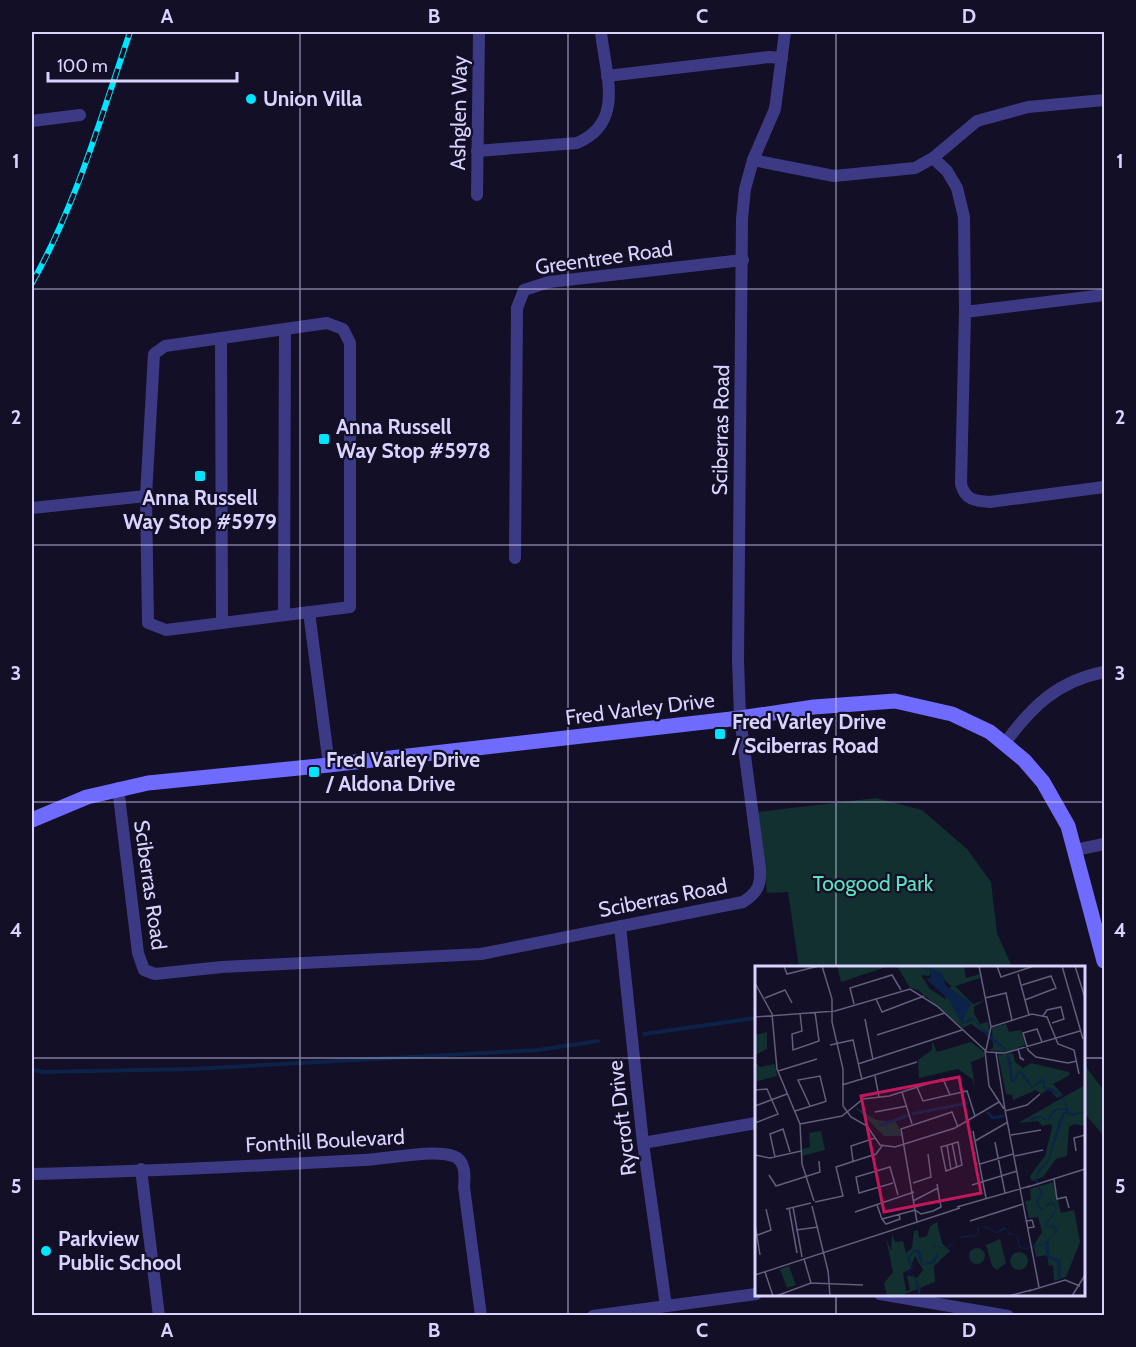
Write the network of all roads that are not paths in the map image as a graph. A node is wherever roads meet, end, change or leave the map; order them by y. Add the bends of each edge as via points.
1 (479, 32) edge
2 (601, 32) edge
3 (785, 32) edge
4 (782, 58) junction
5 (607, 76) junction
6 (1104, 100) edge
7 (80, 115) dead end
8 (32, 121) edge
9 (477, 151) junction
10 (933, 158) junction
11 (753, 160) junction
12 (477, 195) dead end
13 (743, 260) junction
14 (1104, 295) edge
15 (965, 312) junction
16 (285, 329) junction
17 (221, 338) junction
18 (1104, 486) edge
19 (146, 496) junction
20 (32, 508) edge
21 (515, 558) dead end
22 (309, 612) junction
23 (284, 615) junction
24 (222, 623) junction
25 (1104, 672) edge
26 (740, 718) junction
27 (1005, 743) junction
28 (329, 765) junction
29 (118, 788) junction
30 (32, 820) edge
31 (1104, 844) edge
32 (1075, 850) junction
33 (621, 926) junction
34 (1104, 961) edge
35 (755, 1123) edge
36 (643, 1143) junction
37 (141, 1169) junction
38 (32, 1174) edge
39 (755, 1294) edge
40 (887, 1296) edge
41 (666, 1306) junction
42 (939, 1310) edge
43 (159, 1316) edge
44 (481, 1316) edge
45 (593, 1316) edge
46 (1008, 1316) edge

1 - 9 street, Ashglen Way
2 - 5 street
3 - 4 street, Sciberras Road
4 - 5 street
4 - 11 street, Sciberras Road via 776,109
5 - 9 street via 609,113 592,137 577,143
6 - 10 street via 1028,107 994,115 977,121
7 - 8 street
9 - 12 street, Ashglen Way
10 - 11 street via 915,168 834,176
10 - 15 street via 947,171 962,203
11 - 13 street, Sciberras Road via 745,189
13 - 21 street, Greentree Road via 549,282 524,290 517,308
13 - 26 street, Sciberras Road
14 - 15 street
15 - 18 street via 963,493 972,500 990,502
16 - 17 street
16 - 22 street via 327,323 343,329 350,343 350,607
16 - 23 street
17 - 19 street via 165,346 154,354
17 - 24 street
19 - 20 street
19 - 24 street via 148,623 166,630
22 - 23 street
22 - 28 street
23 - 24 street
25 - 27 street via 1075,680 1032,708
26 - 27 street, Fred Varley Drive via 895,701 952,714
26 - 28 street, Fred Varley Drive
26 - 33 street, Sciberras Road via 761,883 754,895 743,902
27 - 32 street, Fred Varley Drive via 1053,797
28 - 29 street, Fred Varley Drive
29 - 30 street, Fred Varley Drive
29 - 33 street, Sciberras Road via 138,953 144,970 155,974 222,967 463,956
31 - 32 street
32 - 34 street, Fred Varley Drive
33 - 36 street, Rycroft Drive
35 - 36 street
36 - 41 street, Rycroft Drive
37 - 38 street, Fonthill Boulevard
37 - 43 street
37 - 44 street, Fonthill Boulevard via 366,1160 437,1152 455,1156 462,1162 465,1174
39 - 41 street
40 - 42 street
41 - 45 street
42 - 46 street

